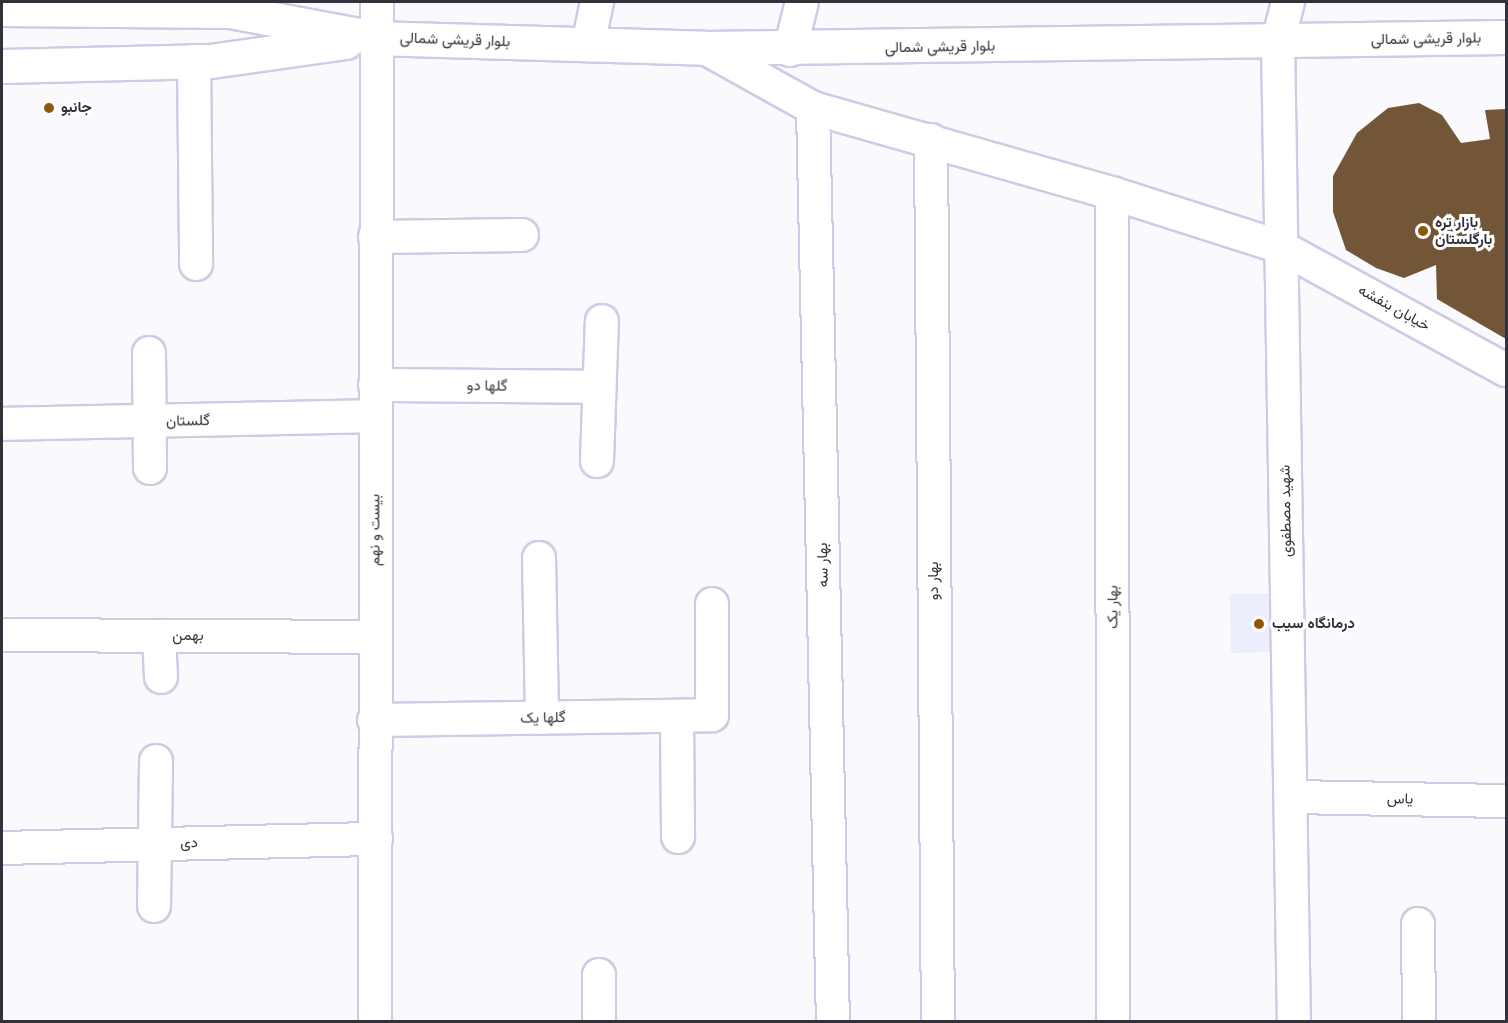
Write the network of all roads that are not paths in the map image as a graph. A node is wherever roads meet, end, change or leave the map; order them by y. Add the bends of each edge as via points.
1 (376, 2) edge
2 (597, 2) edge
3 (802, 2) edge
4 (1288, 2) edge
5 (208, 6) edge
6 (2, 9) edge
7 (374, 38) junction
8 (1506, 38) edge
9 (1278, 41) junction
10 (588, 45) junction
11 (705, 48) junction
12 (790, 50) junction
13 (202, 61) junction
14 (2, 66) edge
15 (813, 108) junction
16 (931, 140) junction
17 (1112, 193) junction
18 (522, 236) dead end
19 (375, 237) junction
20 (1281, 247) junction
21 (196, 264) dead end
22 (602, 321) dead end
23 (148, 353) dead end
24 (1506, 370) edge
25 (375, 385) junction
26 (599, 387) junction
27 (375, 416) junction
28 (148, 422) junction
29 (2, 424) edge
30 (597, 461) dead end
31 (150, 468) dead end
32 (539, 558) dead end
33 (712, 604) dead end
34 (2, 635) edge
35 (159, 636) junction
36 (375, 637) junction
37 (161, 677) dead end
38 (677, 716) junction
39 (542, 718) junction
40 (374, 720) junction
41 (156, 761) dead end
42 (1293, 798) junction
43 (1506, 801) edge
44 (678, 837) dead end
45 (376, 839) junction
46 (155, 844) junction
47 (2, 848) edge
48 (154, 906) dead end
49 (1418, 924) dead end
50 (599, 975) dead end
51 (375, 1022) edge
52 (599, 1022) edge
53 (833, 1022) edge
54 (938, 1022) edge
55 (1113, 1022) edge
56 (1294, 1022) edge
57 (1419, 1022) edge

1 - 7 street, بیست و نهم
2 - 10 street
3 - 12 street
4 - 9 street, شهید مصطفوی
5 - 6 main road, بلوار قریشی شمالی
5 - 7 main road, بلوار قریشی شمالی
5 - 13 main road via 224,34 220,49
7 - 10 main road, بلوار قریشی شمالی
7 - 13 main road, بلوار قریشی شمالی
7 - 19 street, بیست و نهم
8 - 9 main road, بلوار قریشی شمالی
9 - 12 main road, بلوار قریشی شمالی
9 - 20 street, شهید مصطفوی
10 - 11 main road, بلوار قریشی شمالی
11 - 12 main road, بلوار قریشی شمالی
11 - 15 street, خیابان بنفشه
13 - 14 main road, بلوار قریشی شمالی
13 - 21 street
15 - 16 street, خیابان بنفشه
15 - 53 street, بهار سه
16 - 17 street, خیابان بنفشه
16 - 54 street, بهار دو
17 - 20 street, خیابان بنفشه
17 - 55 street, بهار یک
18 - 19 street
19 - 25 street, بیست و نهم
20 - 24 street, خیابان بنفشه
20 - 42 street, شهید مصطفوی
22 - 26 street
23 - 28 street
25 - 26 street, گلها دو
25 - 27 street, بیست و نهم
26 - 30 street
27 - 28 street, گلستان
27 - 36 street, بیست و نهم
28 - 29 street, گلستان
28 - 31 street
32 - 39 street
33 - 38 street, گلها یک via 712,715
34 - 35 street, بهمن
35 - 36 street, بهمن
35 - 37 street
36 - 40 street, بیست و نهم
38 - 39 street, گلها یک
38 - 44 street
39 - 40 street, گلها یک
40 - 45 street, بیست و نهم
41 - 46 street
42 - 43 street, یاس
42 - 56 street, شهید مصطفوی
45 - 46 street, دی
45 - 51 street, بیست و نهم
46 - 47 street, دی
46 - 48 street
49 - 57 street
50 - 52 street

